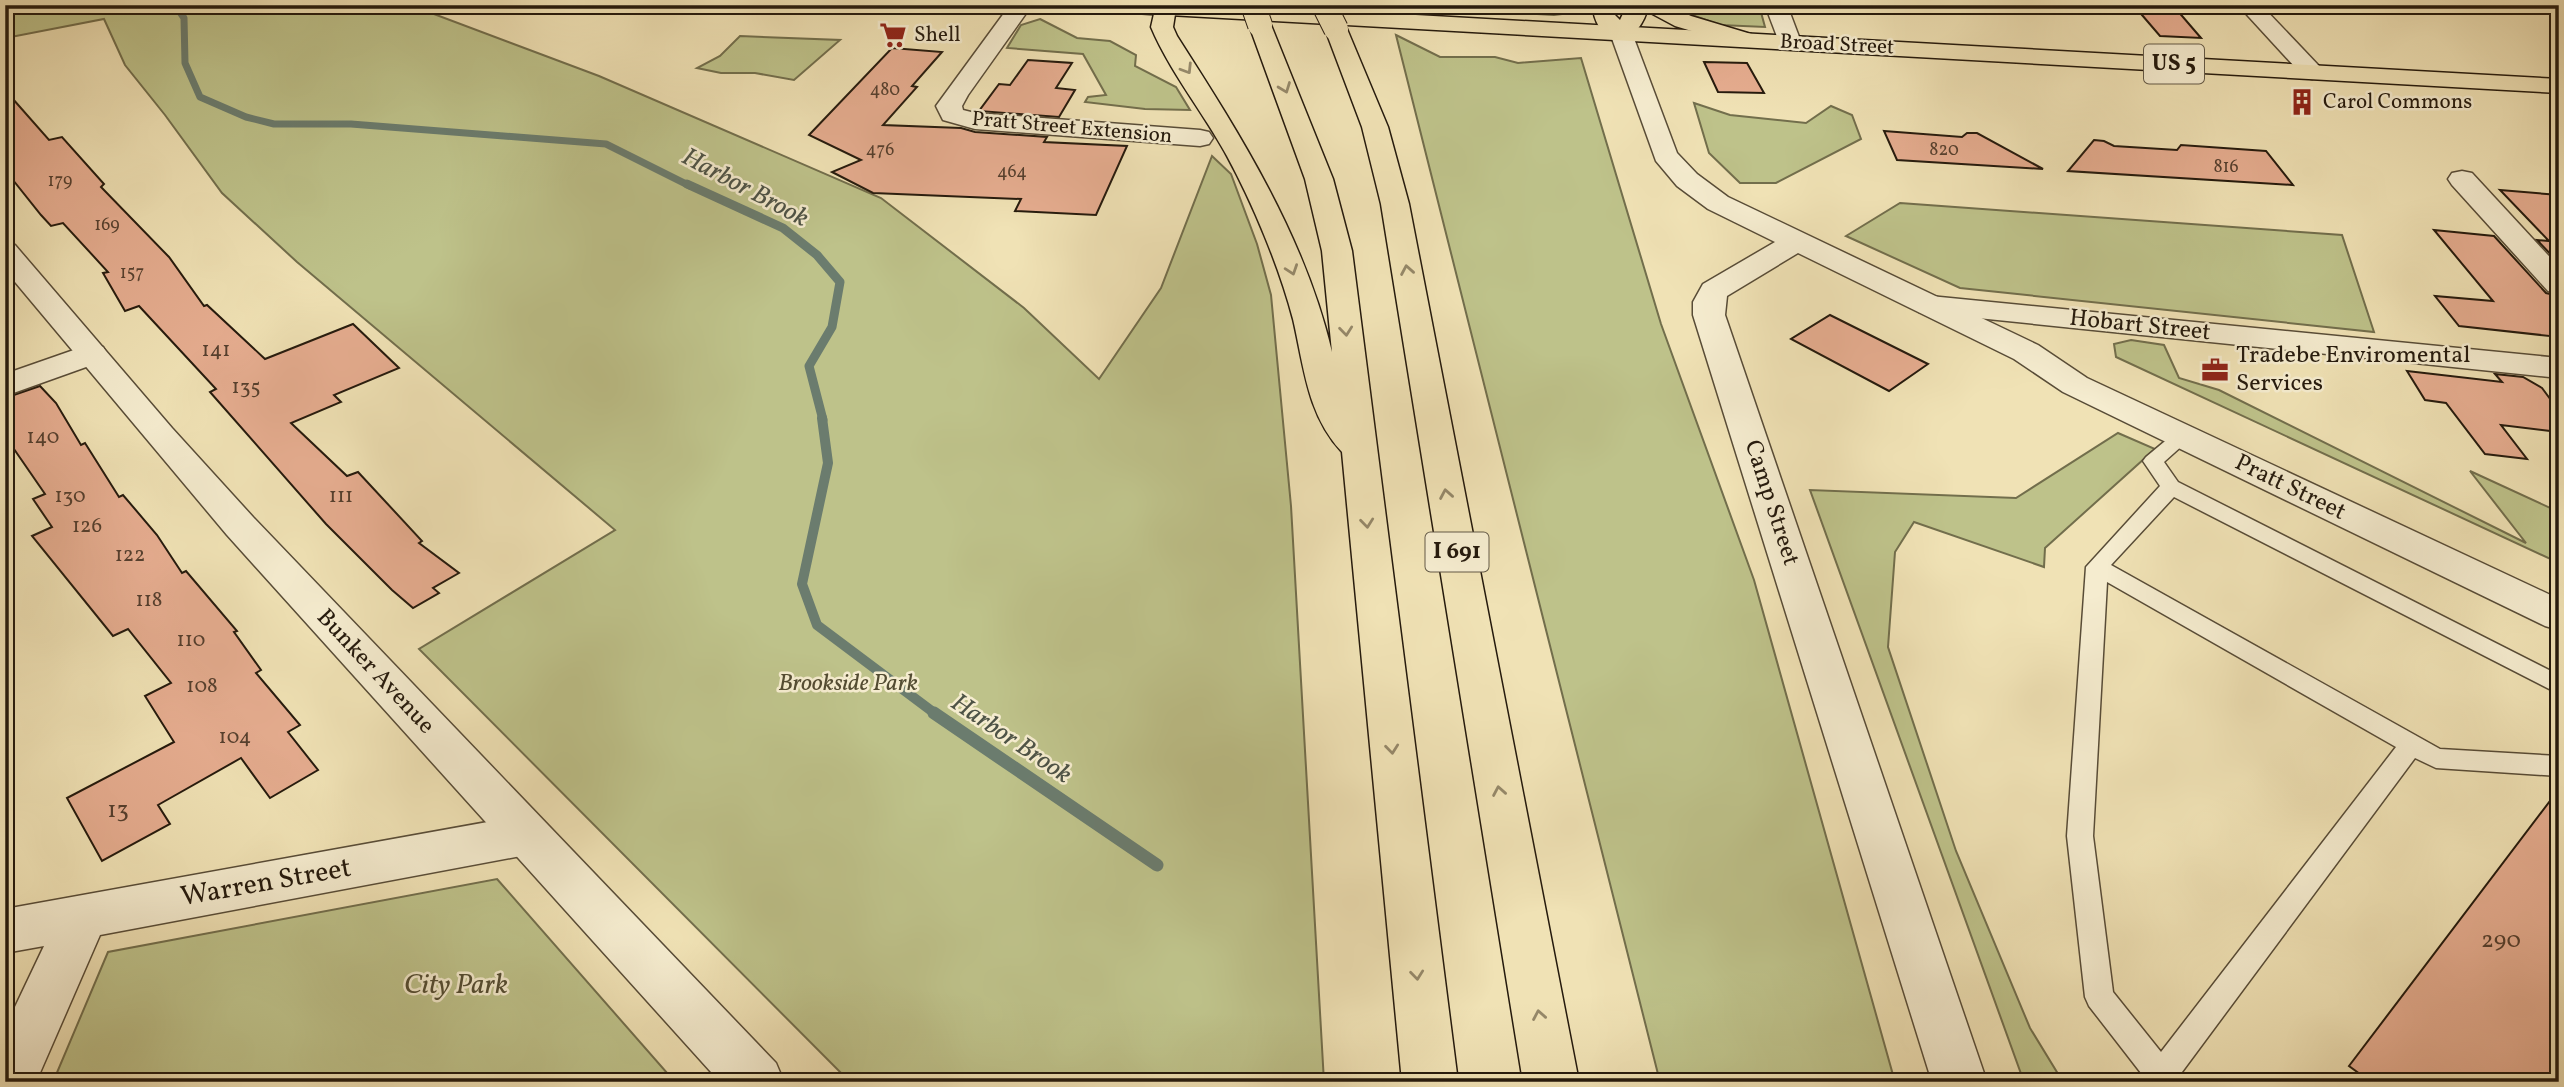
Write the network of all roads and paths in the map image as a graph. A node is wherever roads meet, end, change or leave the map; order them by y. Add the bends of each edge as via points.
1 (1021, 5) edge
2 (1115, 5) edge
3 (1604, 5) edge
4 (1639, 5) edge
5 (1651, 5) edge
6 (1776, 5) edge
7 (2249, 5) edge
8 (1166, 8) junction
9 (1256, 15) edge
10 (1330, 17) edge
11 (1620, 33) junction
12 (1743, 39) junction
13 (1789, 42) junction
14 (2312, 72) junction
15 (2559, 86) edge
16 (1200, 138) dead end
17 (2462, 179) dead end
18 (1796, 242) junction
19 (5, 251) edge
20 (2559, 285) edge
21 (1930, 305) junction
22 (90, 354) junction
23 (2559, 368) edge
24 (5, 386) edge
25 (2192, 429) junction
26 (1360, 455) junction
27 (2171, 487) junction
28 (2097, 567) junction
29 (2559, 590) edge
30 (2559, 616) edge
31 (2559, 685) edge
32 (2412, 745) junction
33 (2559, 766) edge
34 (526, 835) junction
35 (83, 917) junction
36 (5, 931) edge
37 (2164, 1078) edge
38 (8, 1082) edge
39 (757, 1082) edge
40 (1430, 1082) edge
41 (1551, 1082) edge
42 (1960, 1082) edge

1 - 16 street, Pratt Street Extension via 956,94 949,106 952,115 975,121
2 - 8 main road, Broad Street / US 5
3 - 11 main road via 1604,17
4 - 11 main road
5 - 12 main road via 1692,25
6 - 13 street
7 - 14 street
8 - 11 main road, Broad Street / US 5
8 -> 26 main road via 1162,22 1166,36 1240,156 1272,220 1308,317 1325,394
9 -> 26 main road via 1312,160 1334,233
41 -> 10 main road, I 691 via 1392,191 1375,127
11 - 12 main road, Broad Street / US 5
11 - 18 street via 1659,143 1672,164 1718,203
12 - 13 main road, Broad Street / US 5
13 - 14 main road, Broad Street / US 5
14 - 15 main road, Broad Street / US 5
17 - 20 street
18 - 21 street, Pratt Street
18 - 42 street, Camp Street via 1714,291 1709,315
19 - 22 street, Bunker Avenue
21 - 23 street, Hobart Street
21 - 25 street, Pratt Street via 2026,352 2075,384
22 - 24 street
22 - 34 street, Bunker Avenue via 240,526
25 - 27 lane via 2153,461
25 - 29 street, Pratt Street
25 - 30 street, Pratt Street
26 -> 40 main road
27 - 28 lane
27 - 31 lane
28 - 32 lane
28 - 37 lane via 2080,836 2099,998
32 - 33 lane via 2436,758
32 - 37 lane
34 - 35 street, Warren Street
34 - 39 street, Bunker Avenue
35 - 36 street, Warren Street
35 - 38 street

